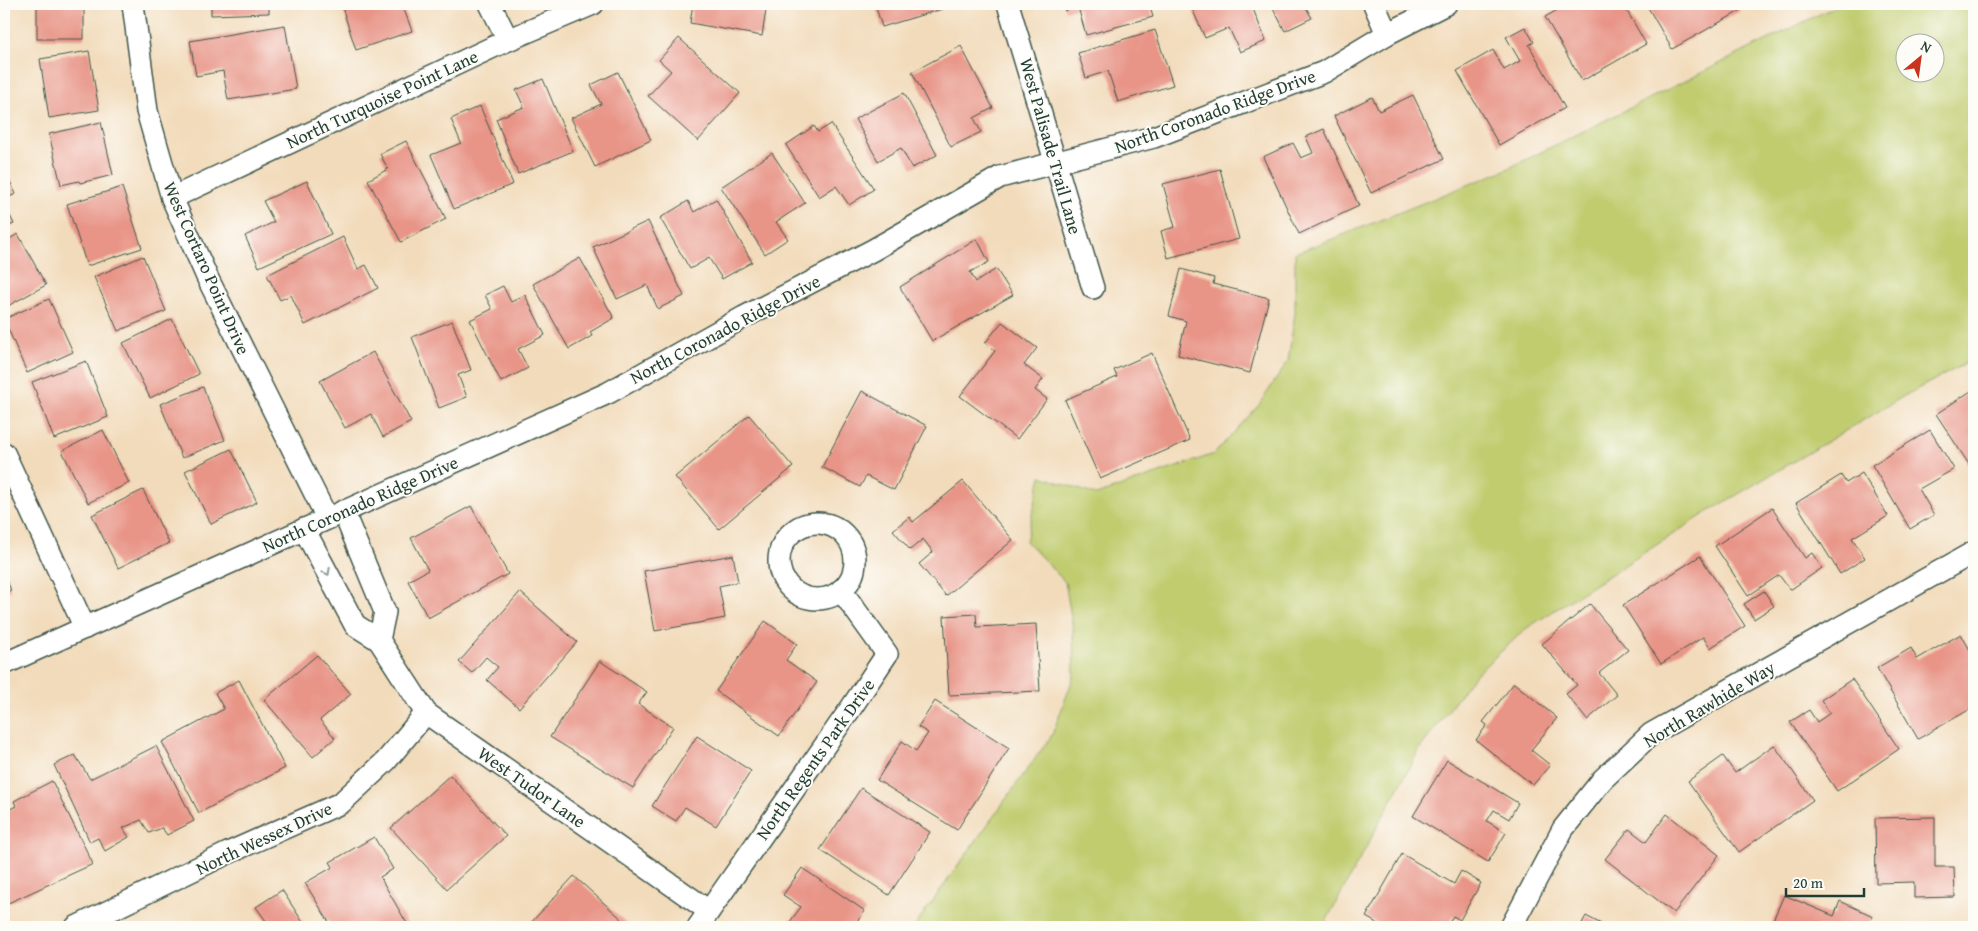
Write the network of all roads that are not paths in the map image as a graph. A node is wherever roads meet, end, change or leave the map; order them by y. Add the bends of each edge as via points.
1 (133, 4) edge
2 (490, 4) edge
3 (594, 4) edge
4 (1008, 4) edge
5 (1374, 4) edge
6 (1446, 4) edge
7 (1387, 34) junction
8 (508, 40) junction
9 (1056, 164) junction
10 (172, 198) junction
11 (1093, 288) dead end
12 (4, 453) edge
13 (335, 515) junction
14 (304, 529) junction
15 (1974, 552) edge
16 (841, 590) dead end
17 (85, 628) junction
18 (378, 640) junction
19 (4, 664) edge
20 (426, 713) junction
21 (703, 919) edge
22 (76, 927) edge
23 (1511, 927) edge

1 - 10 street, West Cortaro Point Drive via 146,110
2 - 8 street
3 - 8 street, North Turquoise Point Lane
4 - 9 street, West Palisade Trail Lane
5 - 7 street
6 - 7 street, North Coronado Ridge Drive
7 - 9 street, North Coronado Ridge Drive via 1324,72 1154,137
8 - 10 street, North Turquoise Point Lane
9 - 11 street, West Palisade Trail Lane
9 - 13 street, North Coronado Ridge Drive via 1000,177 873,250 608,393
10 - 13 street, West Cortaro Point Drive via 207,277
12 - 17 street
13 - 14 street, North Coronado Ridge Drive
13 - 18 street via 385,612
14 - 17 street, North Coronado Ridge Drive
14 -> 18 street, West Tudor Lane via 355,624
15 - 23 street, North Rawhide Way via 1651,734 1602,779 1563,829
16 - 21 street, North Regents Park Drive via 887,654
17 - 19 street, North Coronado Ridge Drive
18 - 20 street, West Tudor Lane
20 - 21 street, West Tudor Lane
20 - 22 street, North Wessex Drive via 386,761 341,803 228,853

